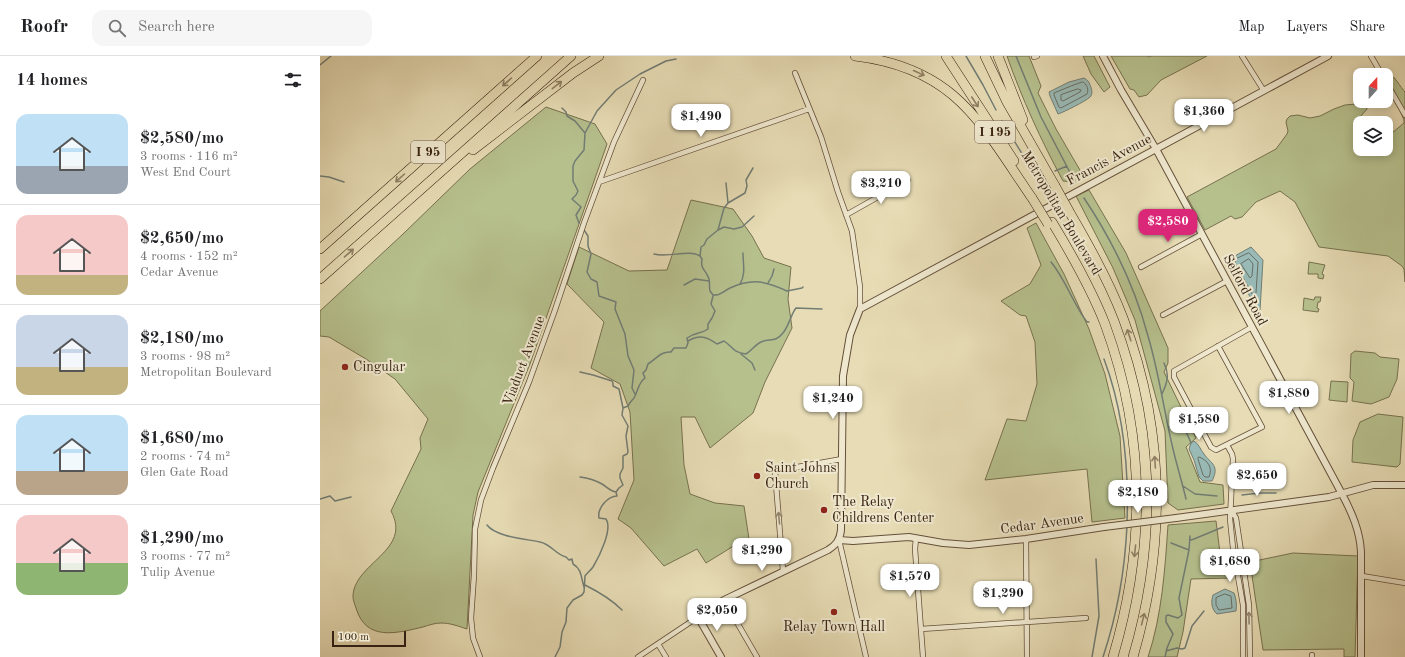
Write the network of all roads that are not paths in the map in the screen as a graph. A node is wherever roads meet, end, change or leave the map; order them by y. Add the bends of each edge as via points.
1 (536, 56) edge
2 (571, 56) edge
3 (599, 56) edge
4 (855, 56) edge
5 (946, 56) edge
6 (985, 56) edge
7 (998, 56) edge
8 (1102, 56) edge
9 (1242, 56) edge
10 (1328, 56) edge
11 (1371, 56) edge
12 (1378, 68) edge
13 (795, 73) dead end
14 (643, 80) dead end
15 (1264, 91) junction
16 (1393, 94) edge
17 (809, 109) junction
18 (1405, 115) edge
19 (1156, 149) junction
20 (908, 180) dead end
21 (599, 182) junction
22 (426, 185) junction
23 (1055, 186) junction
24 (1034, 197) junction
25 (846, 215) junction
26 (1202, 234) junction
27 (320, 249) edge
28 (1141, 267) dead end
29 (320, 279) edge
30 (1227, 281) junction
31 (860, 309) junction
32 (1163, 315) dead end
33 (1252, 327) junction
34 (1218, 346) junction
35 (1227, 445) junction
36 (842, 459) junction
37 (1405, 485) edge
38 (1342, 494) junction
39 (1231, 509) junction
40 (916, 538) junction
41 (1026, 539) junction
42 (839, 540) junction
43 (783, 571) junction
44 (1362, 576) junction
45 (1405, 583) edge
46 (724, 600) junction
47 (698, 617) junction
48 (1086, 618) dead end
49 (1027, 622) junction
50 (921, 628) junction
51 (658, 644) junction
52 (480, 657) edge
53 (638, 657) edge
54 (666, 657) edge
55 (721, 657) edge
56 (757, 657) edge
57 (866, 657) edge
58 (922, 657) edge
59 (1027, 657) edge
60 (1113, 657) edge
61 (1133, 657) edge
62 (1243, 657) edge
63 (1250, 657) edge
64 (1361, 657) edge

1 -> 27 highway, I 95
2 - 22 highway, I 95
22 -> 3 highway
4 -> 24 highway via 911,69 947,89 971,112
5 -> 24 highway, Metropolitan Boulevard / I 195
6 - 23 highway, Metropolitan Boulevard / I 195 via 1007,102
7 - 23 highway via 1025,124
8 - 19 street, Selford Road
9 - 15 street
10 - 15 street, Francis Avenue
11 - 12 street
13 - 17 street
14 - 21 street, Viaduct Avenue via 622,122
15 - 19 street, Francis Avenue
16 - 18 street
17 - 21 street
17 - 25 street
19 - 26 street, Selford Road
19 - 31 street, Francis Avenue
20 - 25 street
21 - 52 street, Viaduct Avenue via 529,382 481,500 475,529 470,618 473,638
29 -> 22 highway, I 95
61 -> 23 highway, Metropolitan Boulevard / I 195, bridge via 1145,613 1154,550 1156,485 1149,415 1141,377 1123,318 1102,270
24 -> 60 highway, Metropolitan Boulevard / I 195 via 1083,276 1104,323 1115,354 1130,417 1137,486 1135,549 1131,580
25 - 31 street via 852,231 861,296
26 - 28 street
26 - 30 street, Selford Road
30 - 32 street
30 - 33 street, Selford Road
31 - 36 street via 845,358
33 - 34 street
33 - 38 street, Selford Road
34 - 35 street via 1262,426
34 - 35 street via 1173,373 1212,447 1216,450
35 - 39 street via 1233,459
36 - 42 street
43 -> 36 street via 775,470
37 - 38 street, Cedar Avenue via 1373,485
38 - 39 street, Cedar Avenue
38 - 44 street, Selford Road via 1359,533
39 - 41 street, Cedar Avenue, bridge
39 - 62 street via 1233,548 1243,605
63 -> 39 street via 1249,605 1236,518
40 - 41 street, Cedar Avenue via 969,545
40 - 42 street, Cedar Avenue
40 - 50 street
41 - 49 street
42 - 43 street via 828,550
42 - 57 street
43 - 46 street
44 - 45 street
44 - 64 street, Selford Road
46 - 47 street
46 - 56 street
47 - 51 street
47 - 55 street
48 - 49 street
49 - 50 street
49 - 59 street
50 - 58 street
51 - 53 street
51 - 54 street

